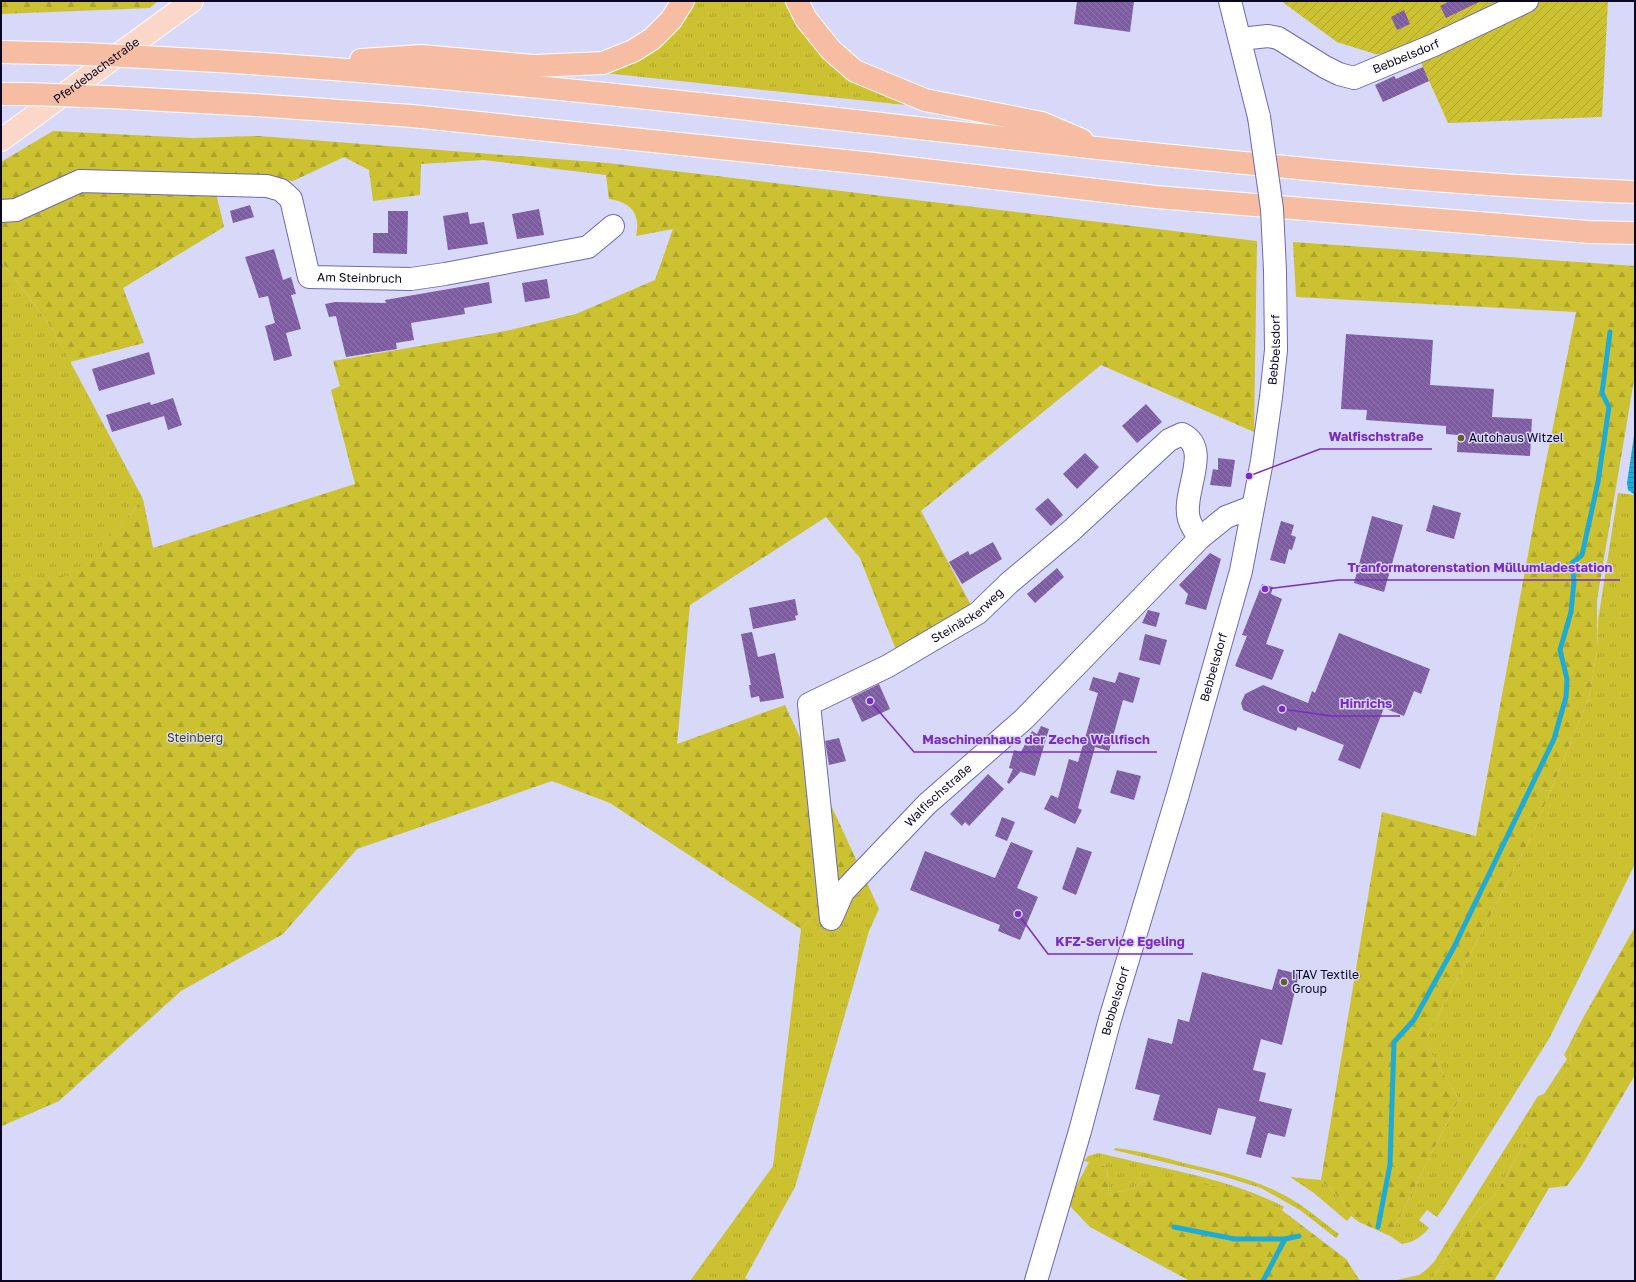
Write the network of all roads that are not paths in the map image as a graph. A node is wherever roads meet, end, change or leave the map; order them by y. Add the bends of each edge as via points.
1 (192, 1) edge
2 (683, 1) edge
3 (797, 1) edge
4 (1230, 1) edge
5 (1527, 1) edge
6 (1240, 39) junction
7 (1, 52) edge
8 (280, 64) junction
9 (1, 94) edge
10 (1, 140) edge
11 (1101, 148) junction
12 (1635, 192) edge
13 (1, 211) edge
14 (613, 226) dead end
15 (1635, 233) edge
16 (1252, 507) junction
17 (1200, 538) junction
18 (831, 919) joint
19 (1036, 1281) edge

1 - 10 main road, Pferdebachstraße
2 - 8 highway via 671,20 652,39 634,52 603,63 534,66 421,56
3 - 11 highway via 806,19 831,50 855,70 924,100 1042,123
4 - 6 street, Bebbelsdorf
5 - 6 street, Bebbelsdorf via 1434,45 1354,78 1325,67 1278,38 1268,36
6 - 16 street, Bebbelsdorf, bridge via 1259,117 1272,209 1276,270 1276,350 1262,462
7 - 8 highway, bridge
8 - 11 highway via 542,86
9 - 15 highway, bridge via 247,104 412,116 874,164 1156,197 1588,232
11 - 12 highway via 1330,172 1552,189
13 - 14 street, Am Steinbruch via 16,210 80,180 267,186 281,190 291,199 309,276 324,277 411,279 445,274 588,247
16 - 17 street, Walfischstraße via 1226,516
16 - 19 street, Bebbelsdorf via 1241,571
17 - 18 street, Walfischstraße via 1024,719 922,810 843,892
17 - 18 street, Steinäckerweg via 1189,520 1188,501 1195,466 1195,446 1189,437 1182,434 1169,440 978,613 888,666 809,704

